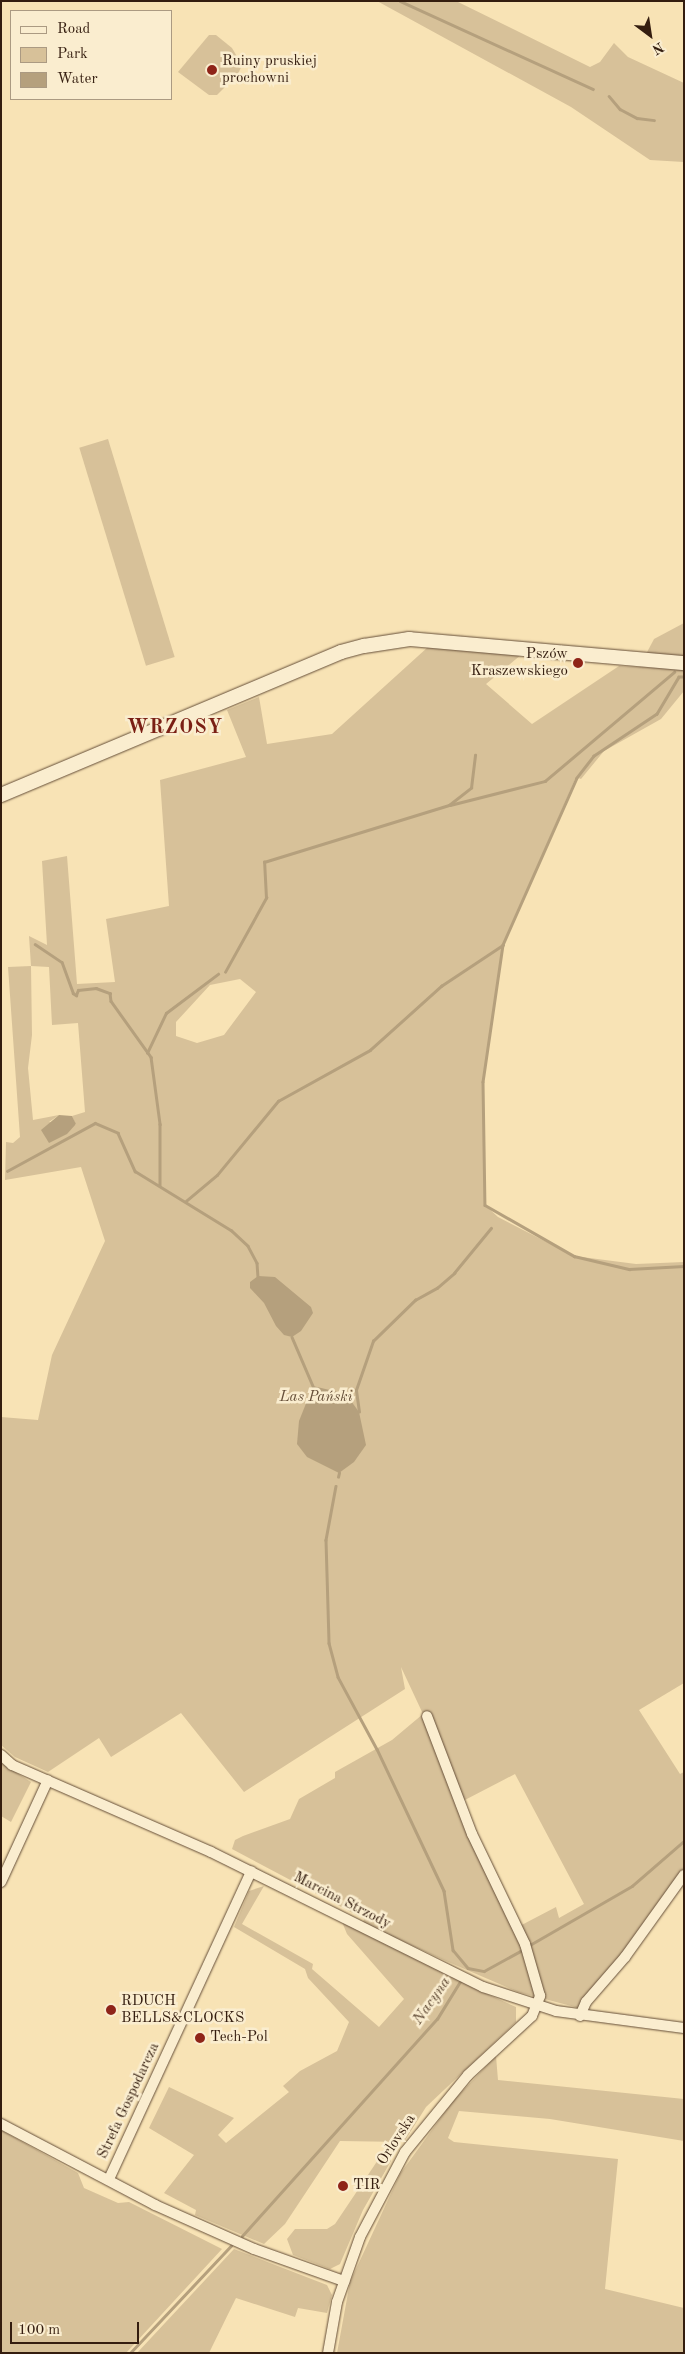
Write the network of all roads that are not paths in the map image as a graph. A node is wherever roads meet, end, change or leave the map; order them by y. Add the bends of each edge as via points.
1 (684, 663) edge
2 (1, 795) edge
3 (426, 1716) dead end
4 (1, 1755) edge
5 (48, 1780) junction
6 (251, 1871) junction
7 (684, 1875) edge
8 (1, 1882) edge
9 (537, 2006) junction
10 (580, 2016) junction
11 (684, 2028) edge
12 (1, 2124) edge
13 (109, 2179) junction
14 (344, 2281) junction
15 (328, 2353) edge

1 - 2 street via 409,639 383,642 342,652
3 - 9 street via 472,1834 526,1947 540,1996
4 - 5 street, Marcina Strzody via 12,1764
5 - 6 street, Marcina Strzody
5 - 8 street
6 - 9 street, Marcina Strzody via 469,1981
6 - 13 street, Strefa Gospodarcza
7 - 10 street via 626,1957 586,2002
9 - 10 street, Marcina Strzody
9 - 14 street, Orlovska via 528,2021 451,2093 409,2147 371,2212
10 - 11 street, Marcina Strzody
12 - 13 street, Strefa Gospodarcza
13 - 14 street, Strefa Gospodarcza via 155,2205 245,2245
14 - 15 street, Orlovska

